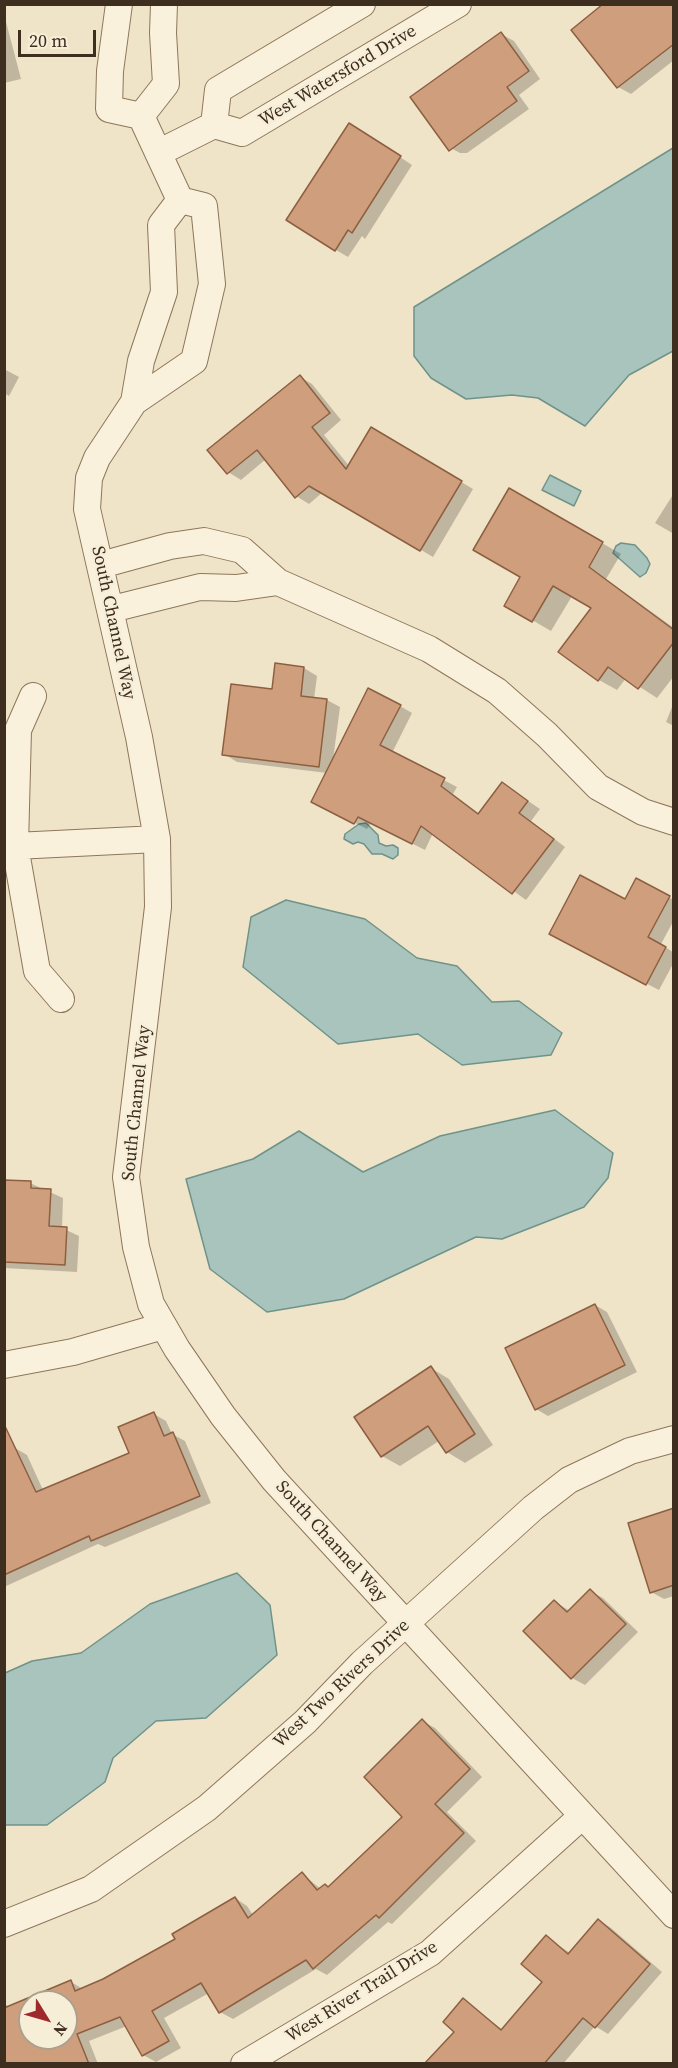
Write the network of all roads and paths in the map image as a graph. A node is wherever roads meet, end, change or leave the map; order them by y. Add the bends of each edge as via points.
1 (119, 4) edge
2 (164, 4) edge
3 (362, 4) edge
4 (458, 4) edge
5 (141, 116) junction
6 (214, 125) junction
7 (158, 153) junction
8 (180, 200) junction
9 (134, 402) junction
10 (101, 565) junction
11 (278, 582) junction
12 (112, 609) junction
13 (33, 696) dead end
14 (674, 822) edge
15 (157, 839) junction
16 (15, 846) junction
17 (61, 999) dead end
18 (163, 1326) junction
19 (4, 1365) edge
20 (674, 1439) edge
21 (405, 1624) junction
22 (581, 1816) junction
23 (674, 1915) edge
24 (4, 1924) edge
25 (244, 2064) edge

1 - 5 street via 109,109
2 - 5 street via 166,84
3 - 6 street via 218,90
4 - 6 street, West Watersford Drive via 242,133
5 - 7 street
6 - 7 street
7 - 8 street
8 - 9 street, South Channel Way via 161,225 164,292 141,361
8 - 9 street, South Channel Way via 204,206 212,284 194,361
9 - 10 street, South Channel Way via 97,458 89,478 87,509
10 - 11 street via 204,541 242,550
10 - 12 street, South Channel Way
11 - 12 street via 236,588 200,587
11 - 14 street via 429,649 497,691 548,735 598,787 643,812
12 - 15 street, South Channel Way
13 - 16 street via 18,730
15 - 16 street
15 - 18 street, South Channel Way via 158,907 126,1177 136,1247 151,1304
16 - 17 street via 37,971
18 - 19 street via 73,1352
18 - 21 street, South Channel Way via 223,1416 274,1480
20 - 21 street, West Two Rivers Drive via 630,1450 569,1480
21 - 22 street, South Channel Way
21 - 24 street, West Two Rivers Drive via 305,1722 207,1808 91,1889
22 - 23 street, South Channel Way
22 - 25 street, West River Trail Drive via 430,1953

